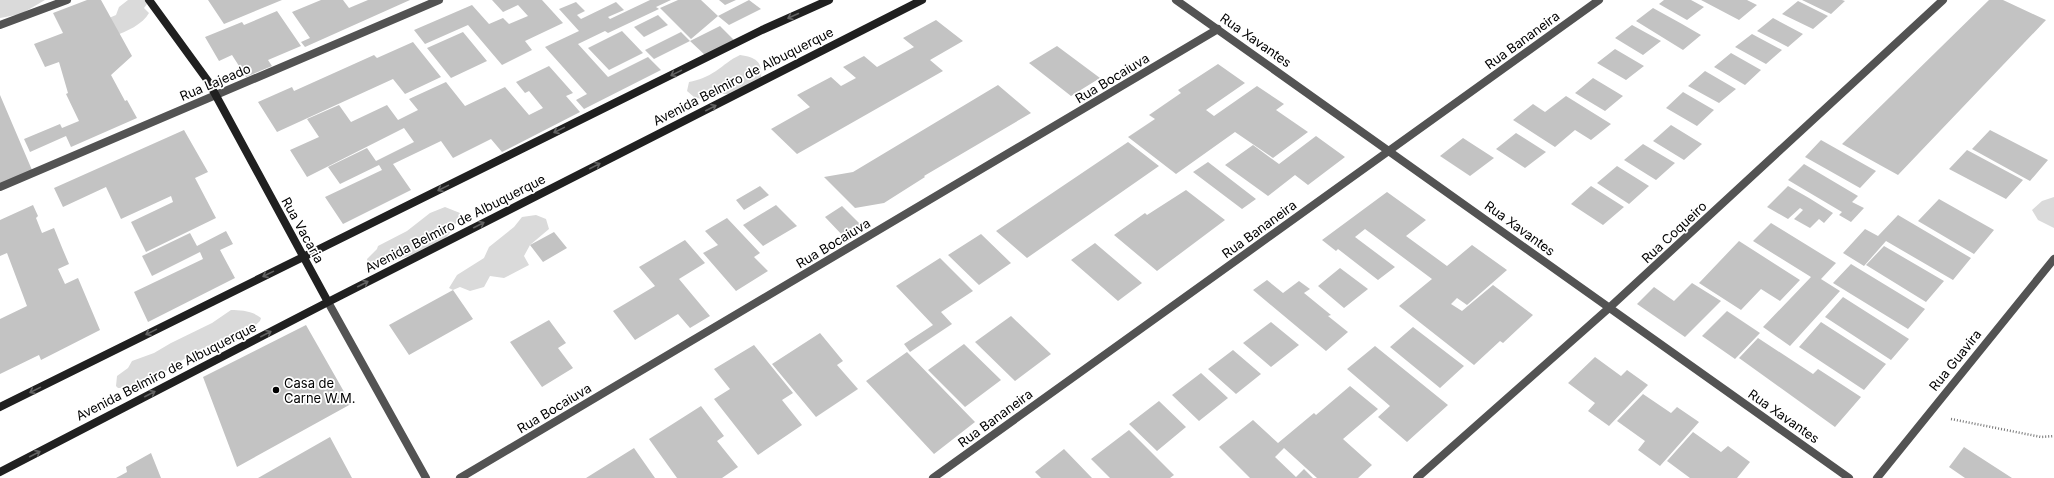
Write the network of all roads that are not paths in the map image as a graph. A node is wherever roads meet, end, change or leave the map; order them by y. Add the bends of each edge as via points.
1 (67, 0) edge
2 (149, 0) edge
3 (439, 0) edge
4 (828, 0) edge
5 (922, 0) edge
6 (1176, 0) edge
7 (1599, 0) edge
8 (1943, 0) edge
9 (0, 25) edge
10 (1218, 29) junction
11 (215, 95) junction
12 (1390, 151) junction
13 (0, 187) edge
14 (303, 257) junction
15 (2054, 259) edge
16 (328, 302) junction
17 (1609, 308) junction
18 (0, 407) edge
19 (0, 472) edge
20 (426, 478) edge
21 (460, 478) edge
22 (933, 478) edge
23 (1417, 478) edge
24 (1849, 478) edge
25 (1877, 478) edge

1 - 9 street
2 - 11 main road, Rua Vacaria via 208,81
3 - 11 street, Rua Lajeado
4 -> 14 main road via 762,30
16 -> 5 main road, Avenida Belmiro de Albuquerque
6 - 10 street, Rua Xavantes
7 - 12 street, Rua Bananeira
8 - 17 street, Rua Coqueiro
10 - 12 street, Rua Xavantes
10 - 21 street, Rua Bocaiuva
11 - 13 street, Rua Lajeado
11 - 14 main road, Rua Vacaria
12 - 17 street, Rua Xavantes
12 - 22 street, Rua Bananeira
14 - 16 main road, Rua Vacaria
14 -> 18 main road
15 - 25 street, Rua Guavira
19 -> 16 main road, Avenida Belmiro de Albuquerque
16 - 20 street, Rua Vacaria
17 - 23 street, Rua Coqueiro
17 - 24 street, Rua Xavantes

